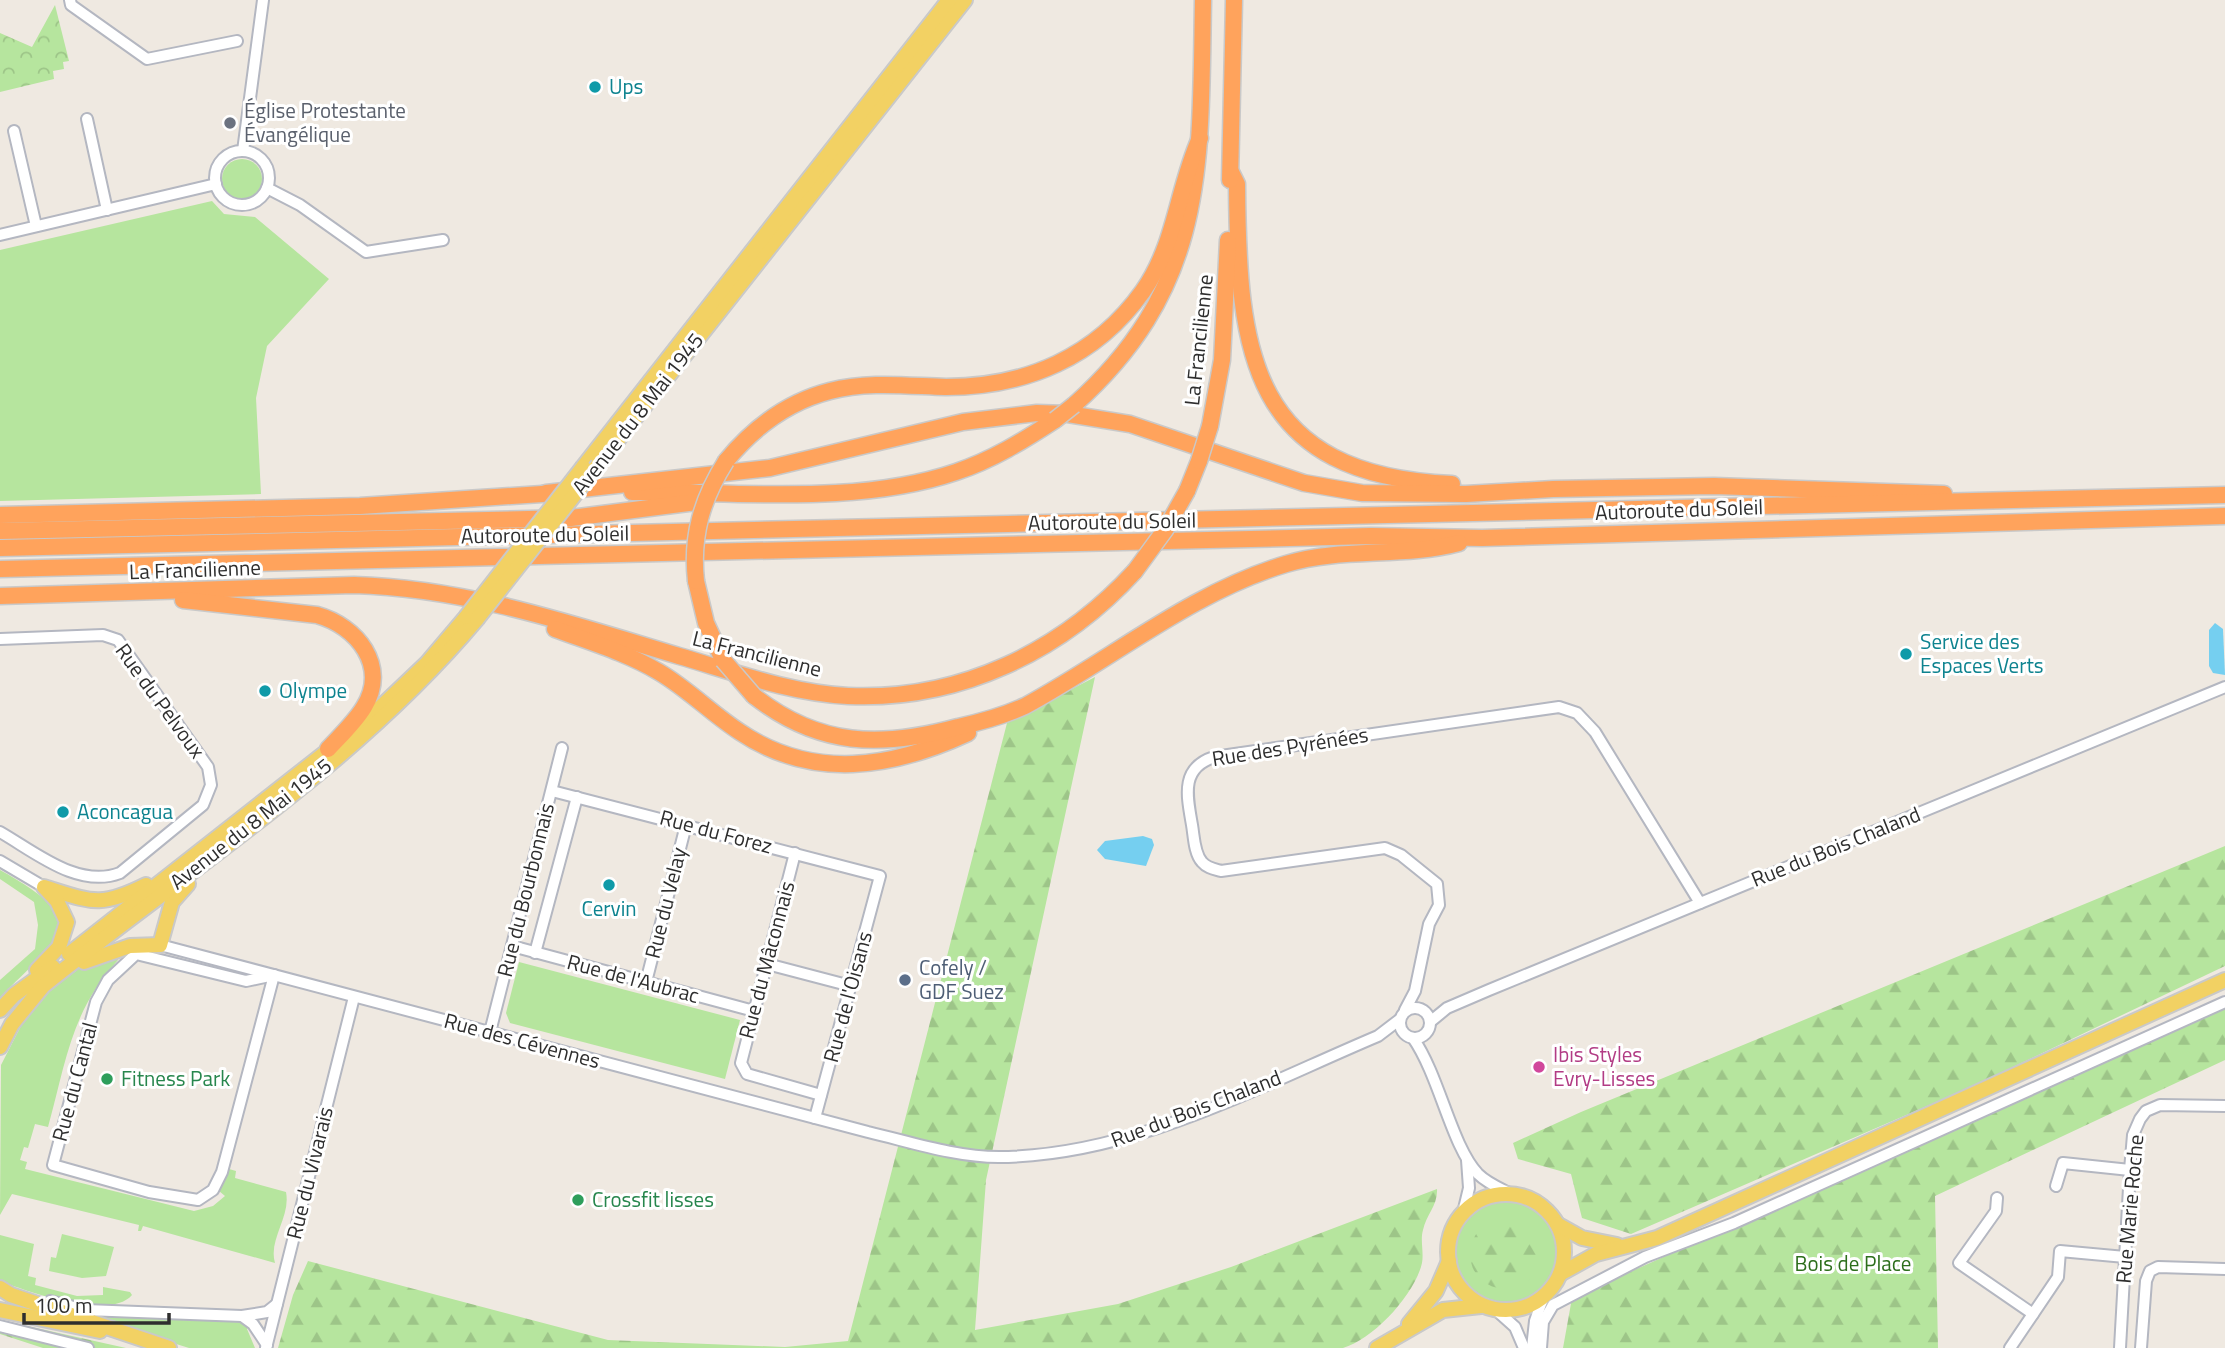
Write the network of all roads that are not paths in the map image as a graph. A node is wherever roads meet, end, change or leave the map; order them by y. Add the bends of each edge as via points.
1 (70, 0) edge
2 (264, 0) edge
3 (949, 0) edge
4 (965, 0) edge
5 (1203, 0) edge
6 (1234, 0) edge
7 (237, 41) dead end
8 (87, 119) dead end
9 (14, 131) dead end
10 (1200, 138) junction
11 (243, 151) junction
12 (1231, 172) junction
13 (216, 184) junction
14 (267, 188) junction
15 (107, 210) junction
16 (36, 226) junction
17 (0, 235) edge
18 (443, 240) dead end
19 (590, 466) junction
20 (1553, 489) junction
21 (546, 493) junction
22 (762, 494) junction
23 (2225, 495) edge
24 (1999, 499) junction
25 (0, 515) edge
26 (2225, 516) edge
27 (0, 531) edge
28 (1482, 538) junction
29 (0, 548) edge
30 (0, 569) edge
31 (418, 589) junction
32 (124, 594) junction
33 (0, 596) edge
34 (471, 618) junction
35 (0, 639) edge
36 (2225, 687) edge
37 (1009, 713) junction
38 (562, 748) dead end
39 (328, 749) junction
40 (552, 791) junction
41 (577, 797) junction
42 (686, 825) junction
43 (0, 832) edge
44 (795, 853) junction
45 (0, 862) edge
46 (205, 862) junction
47 (172, 871) junction
48 (880, 876) joint
49 (44, 887) junction
50 (1700, 903) junction
51 (160, 945) junction
52 (512, 946) junction
53 (536, 953) junction
54 (767, 964) junction
55 (274, 975) junction
56 (55, 977) junction
57 (2225, 980) edge
58 (646, 982) junction
59 (851, 986) junction
60 (1415, 992) junction
61 (14, 995) junction
62 (354, 997) junction
63 (2225, 1002) edge
64 (1447, 1008) junction
65 (0, 1010) edge
66 (1423, 1010) junction
67 (754, 1011) junction
68 (1402, 1015) junction
69 (1428, 1027) junction
70 (490, 1032) junction
71 (1408, 1036) junction
72 (1378, 1037) junction
73 (0, 1047) edge
74 (1426, 1057) junction
75 (821, 1095) junction
76 (2225, 1106) edge
77 (815, 1118) junction
78 (884, 1136) joint
79 (1468, 1160) junction
80 (2130, 1170) junction
81 (2056, 1186) dead end
82 (1510, 1194) junction
83 (1997, 1198) dead end
84 (1463, 1213) junction
85 (1557, 1224) junction
86 (1629, 1246) junction
87 (2125, 1257) junction
88 (1448, 1261) junction
89 (2225, 1269) edge
90 (1560, 1274) junction
91 (5, 1292) edge
92 (1543, 1298) junction
93 (277, 1304) junction
94 (1490, 1308) junction
95 (0, 1310) edge
96 (2033, 1314) junction
97 (242, 1316) junction
98 (0, 1326) edge
99 (143, 1339) junction
100 (1384, 1345) edge
101 (267, 1347) edge
102 (88, 1348) edge
103 (169, 1348) edge
104 (1524, 1348) edge
105 (1532, 1348) edge
106 (1541, 1348) edge
107 (2010, 1348) edge
108 (2120, 1348) edge
109 (2141, 1348) edge

1 - 7 street via 147,59
2 - 11 street
3 - 19 main road, Avenue du 8 Mai 1945
4 - 19 main road, Avenue du 8 Mai 1945
5 - 10 highway, La Francilienne
6 - 12 highway, La Francilienne
8 - 15 street
9 - 16 street
10 - 22 highway, La Francilienne, bridge via 1192,212 1169,282 1131,346 1074,405 1005,452 937,478 882,488
10 - 37 highway, bridge via 1188,166 1175,226 1156,271 1116,323 1082,352 1051,368 998,383 868,386 821,393 779,412 748,436 713,482 699,517 696,581 708,630 723,660 754,696 776,713 833,736 867,740 921,736
11 - 13 street via 221,161
11 - 14 street via 264,162 270,177
12 - 20 highway via 1237,184 1239,275 1252,356 1270,396 1300,432 1338,459 1386,476 1439,484
12 - 31 highway, La Francilienne, bridge via 1224,341 1210,426 1187,491 1135,571 1071,629 1023,659 949,685 872,696 822,693 772,683 503,605
13 - 14 street via 225,199 242,205 259,200
13 - 15 street
14 - 18 street via 300,205 366,252
15 - 16 street
16 - 17 street
19 - 34 main road, Avenue du 8 Mai 1945, bridge
20 - 21 highway via 1402,495 1345,491 1279,475 1130,424 1037,413 964,422 770,468
20 - 24 highway via 1808,488
21 - 22 highway, La Francilienne
21 - 25 highway, La Francilienne via 360,506
22 - 27 highway via 580,517
23 - 24 highway, Autoroute du Soleil
24 - 29 highway, Autoroute du Soleil
26 - 28 highway, Autoroute du Soleil
28 - 30 highway, Autoroute du Soleil via 1371,536
28 - 37 highway via 1438,549 1315,557 1257,574 1203,598 1070,681
31 - 32 highway, La Francilienne via 354,585
31 - 37 highway via 623,654 673,681 754,741 811,763 861,765 911,755
32 - 33 highway, La Francilienne
32 - 39 highway via 301,612 345,627 366,650 372,670 370,691 363,709
34 - 39 main road, Avenue du 8 Mai 1945 via 367,720
34 - 46 main road, Avenue du 8 Mai 1945 via 436,668 383,718
35 - 43 street, Rue du Pelvoux via 103,635 118,640 208,767 211,785 202,805 112,876 81,876
36 - 50 street, Rue du Bois Chaland
38 - 40 street, Rue du Bourbonnais
39 - 47 main road, Avenue du 8 Mai 1945
40 - 41 street, Rue du Forez
40 - 52 street, Rue du Bourbonnais
41 - 42 street, Rue du Forez
41 - 53 street, Rue du Bourbonnais
42 - 44 street, Rue du Forez
42 - 58 street, Rue du Velay
44 - 48 street, Rue du Forez
44 - 54 street, Rue du Mâconnais
45 - 49 street
46 - 51 main road via 172,902
46 - 56 main road, Avenue du 8 Mai 1945
47 - 49 main road via 115,900 82,899
47 - 61 main road, Avenue du 8 Mai 1945
48 - 59 street, Rue de l'Oisans
49 - 61 main road via 62,911 65,935
50 - 60 street, Rue des Pyrénées via 1587,720 1559,707 1214,757 1194,768 1186,791 1196,849 1209,868 1221,871 1385,848 1430,876 1437,884 1439,905 1425,936
50 - 64 street, Rue du Bois Chaland
51 - 55 street, Rue des Cévennes
51 - 56 main road via 130,946 97,955
52 - 53 street, Rue de l'Aubrac
52 - 70 street, Rue du Bourbonnais
53 - 58 street, Rue de l'Aubrac
54 - 59 street
54 - 67 street, Rue du Mâconnais
55 - 55 street, Rue du Cantal via 222,1172 206,1197 187,1201 53,1165 96,1002 108,980 128,959 143,954 246,981
55 - 62 street, Rue des Cévennes
56 - 73 main road, Avenue du 8 Mai 1945 via 25,1006
57 - 86 main road via 1657,1238
58 - 67 street, Rue de l'Aubrac
59 - 75 street, Rue de l'Oisans
60 - 66 street, Rue des Pyrénées
60 - 68 street, Rue des Pyrénées
61 - 65 main road, Avenue du 8 Mai 1945
62 - 70 street, Rue des Cévennes
62 - 93 street, Rue du Vivarais
63 - 106 street via 1734,1223 1645,1257 1553,1305 1543,1322
64 - 66 street, Rue du Bois Chaland
64 - 69 street, Rue du Bois Chaland
66 - 68 street, Rue du Bois Chaland
66 - 69 street, Rue des Pyrénées
67 - 75 street, Rue du Mâconnais via 742,1068 747,1074
68 - 71 street
68 - 72 street
69 - 71 street, Rue du Bois Chaland
69 - 74 street
70 - 77 street, Rue des Cévennes
71 - 72 street
71 - 74 street
72 - 78 street, Rue du Bois Chaland via 1151,1131 1094,1148 997,1157
74 - 79 street
75 - 77 street, Rue de l'Oisans
76 - 80 street, Rue Marie Roche via 2160,1105 2146,1111 2133,1135
77 - 78 street, Rue des Cévennes
79 - 82 street via 1485,1181
79 - 84 street via 1469,1188
80 - 81 street via 2063,1163
80 - 87 street, Rue Marie Roche
82 - 84 main road via 1483,1198
82 - 85 main road via 1534,1201
83 - 96 street via 1996,1211 1959,1263
84 - 88 main road via 1451,1233
85 - 86 main road via 1582,1238
85 - 90 main road via 1564,1255
86 - 90 main road via 1596,1254
87 - 96 street via 2060,1251 2058,1277
87 - 108 street, Rue Marie Roche
88 - 94 main road via 1458,1285
88 - 100 main road via 1430,1300
89 - 109 street via 2158,1266 2150,1271
90 - 92 main road
91 - 97 street via 86,1310
91 - 99 main road
92 - 94 main road via 1520,1309
92 - 105 street
93 - 97 street via 267,1312
93 - 101 street, Rue du Vivarais
94 - 100 main road via 1465,1305 1443,1310
94 - 104 street via 1515,1326
95 - 99 main road
96 - 107 street
97 - 101 street via 253,1324
98 - 102 street
99 - 103 main road

